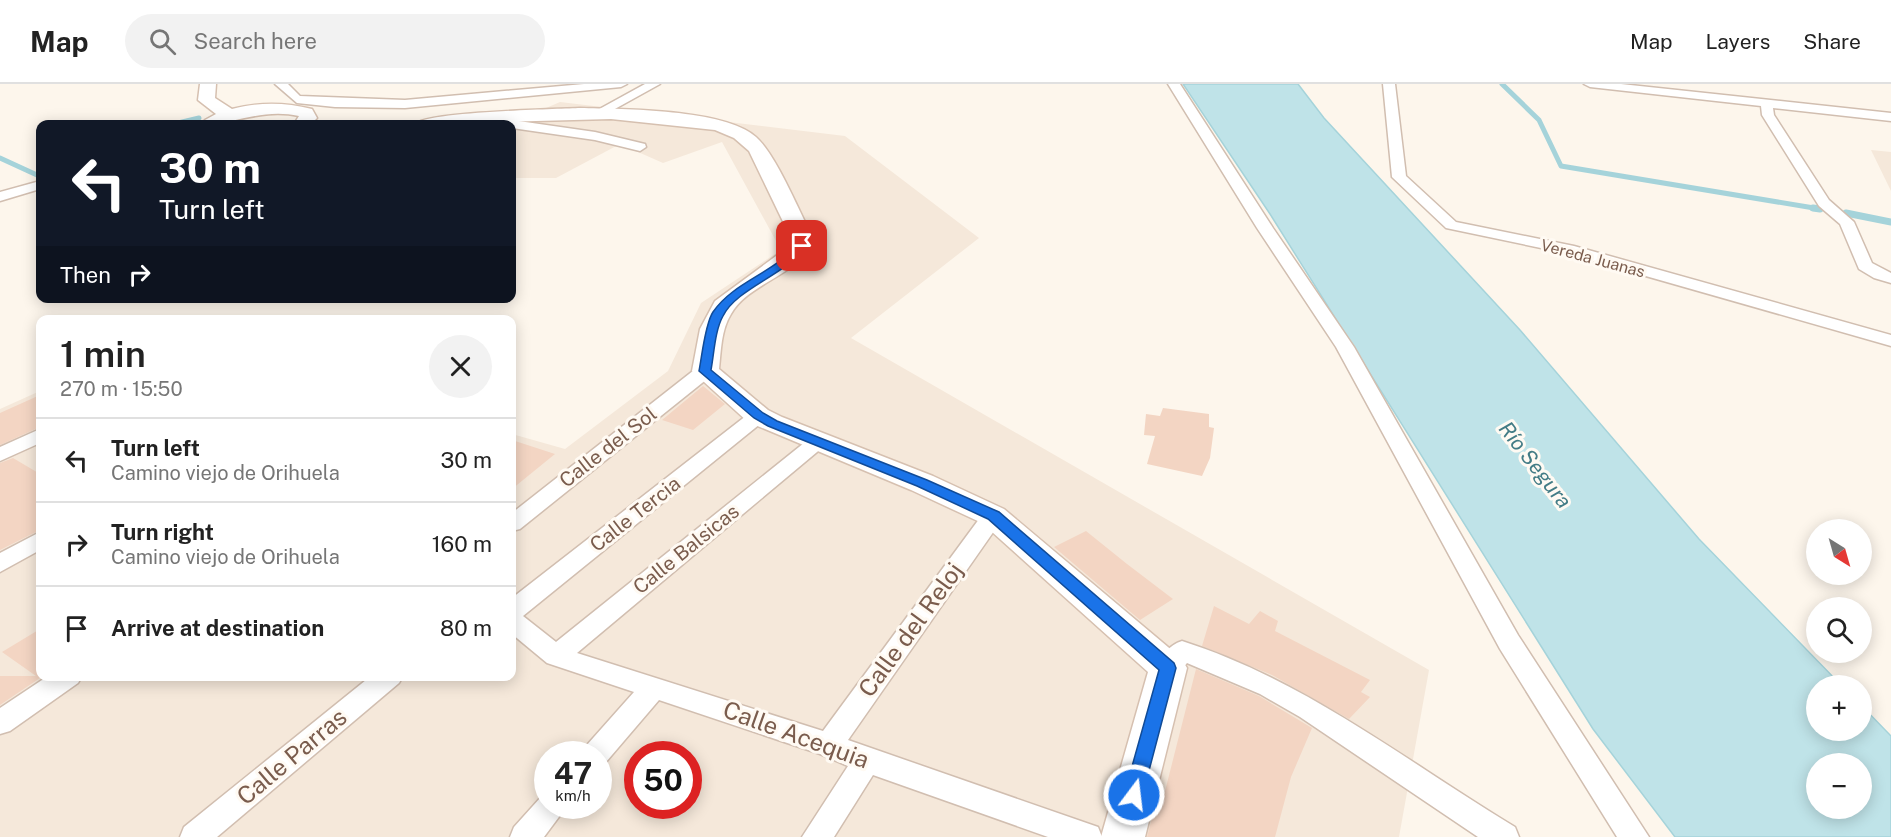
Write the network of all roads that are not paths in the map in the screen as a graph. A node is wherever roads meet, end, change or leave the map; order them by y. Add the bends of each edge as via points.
1 (208, 84) edge
2 (281, 84) edge
3 (621, 84) edge
4 (654, 84) edge
5 (1174, 84) edge
6 (1389, 84) edge
7 (1590, 84) edge
8 (1766, 102) junction
9 (600, 112) junction
10 (230, 116) junction
11 (1891, 117) edge
12 (477, 119) junction
13 (220, 120) edge
14 (308, 120) edge
15 (467, 120) edge
16 (484, 120) edge
17 (516, 125) edge
18 (640, 147) dead end
19 (36, 186) edge
20 (0, 197) edge
21 (1891, 278) edge
22 (1891, 341) edge
23 (705, 371) junction
24 (758, 416) junction
25 (36, 437) edge
26 (816, 443) junction
27 (0, 455) edge
28 (993, 516) junction
29 (516, 521) edge
30 (36, 542) edge
31 (0, 564) edge
32 (516, 608) edge
33 (516, 624) edge
34 (556, 656) junction
35 (1168, 668) junction
36 (62, 681) edge
37 (384, 681) edge
38 (655, 686) junction
39 (0, 723) edge
40 (607, 741) edge
41 (829, 745) junction
42 (867, 761) junction
43 (541, 819) edge
44 (195, 837) edge
45 (525, 837) edge
46 (817, 837) edge
47 (1087, 837) edge
48 (1123, 837) edge
49 (1504, 837) edge
50 (1634, 837) edge

1 - 10 main road via 206,100
2 - 3 street via 297,99 405,104
4 - 9 street
5 - 50 street via 1345,347 1509,642
6 - 22 street, Vereda Juanas via 1399,177 1451,225 1568,249
7 - 8 street
8 - 11 street
8 - 21 street via 1768,116 1824,202 1847,222 1865,266
9 - 12 main road
9 - 23 main road via 687,120 724,127 749,137 800,234 802,246 791,260 738,292 717,314
10 - 13 main road
10 - 14 main road via 292,108
12 - 15 main road
12 - 16 street
17 - 18 street
19 - 20 street
23 - 24 main road
23 - 29 street, Calle del Sol
24 - 26 main road
24 - 32 street, Calle Tercia
25 - 27 street
26 - 28 main road via 922,483
26 - 34 street, Calle Balsicas
28 - 35 main road
28 - 41 street, Calle del Reloj
30 - 31 street
33 - 34 street, Calle Acequia
34 - 38 street, Calle Acequia
35 - 48 main road
35 - 49 street via 1182,651 1221,662 1280,689
36 - 39 street
37 - 44 street, Calle Parras
38 - 40 street
38 - 41 street, Calle Acequia
41 - 42 street, Calle Acequia
42 - 46 street
42 - 47 street, Calle Acequia
43 - 45 street

